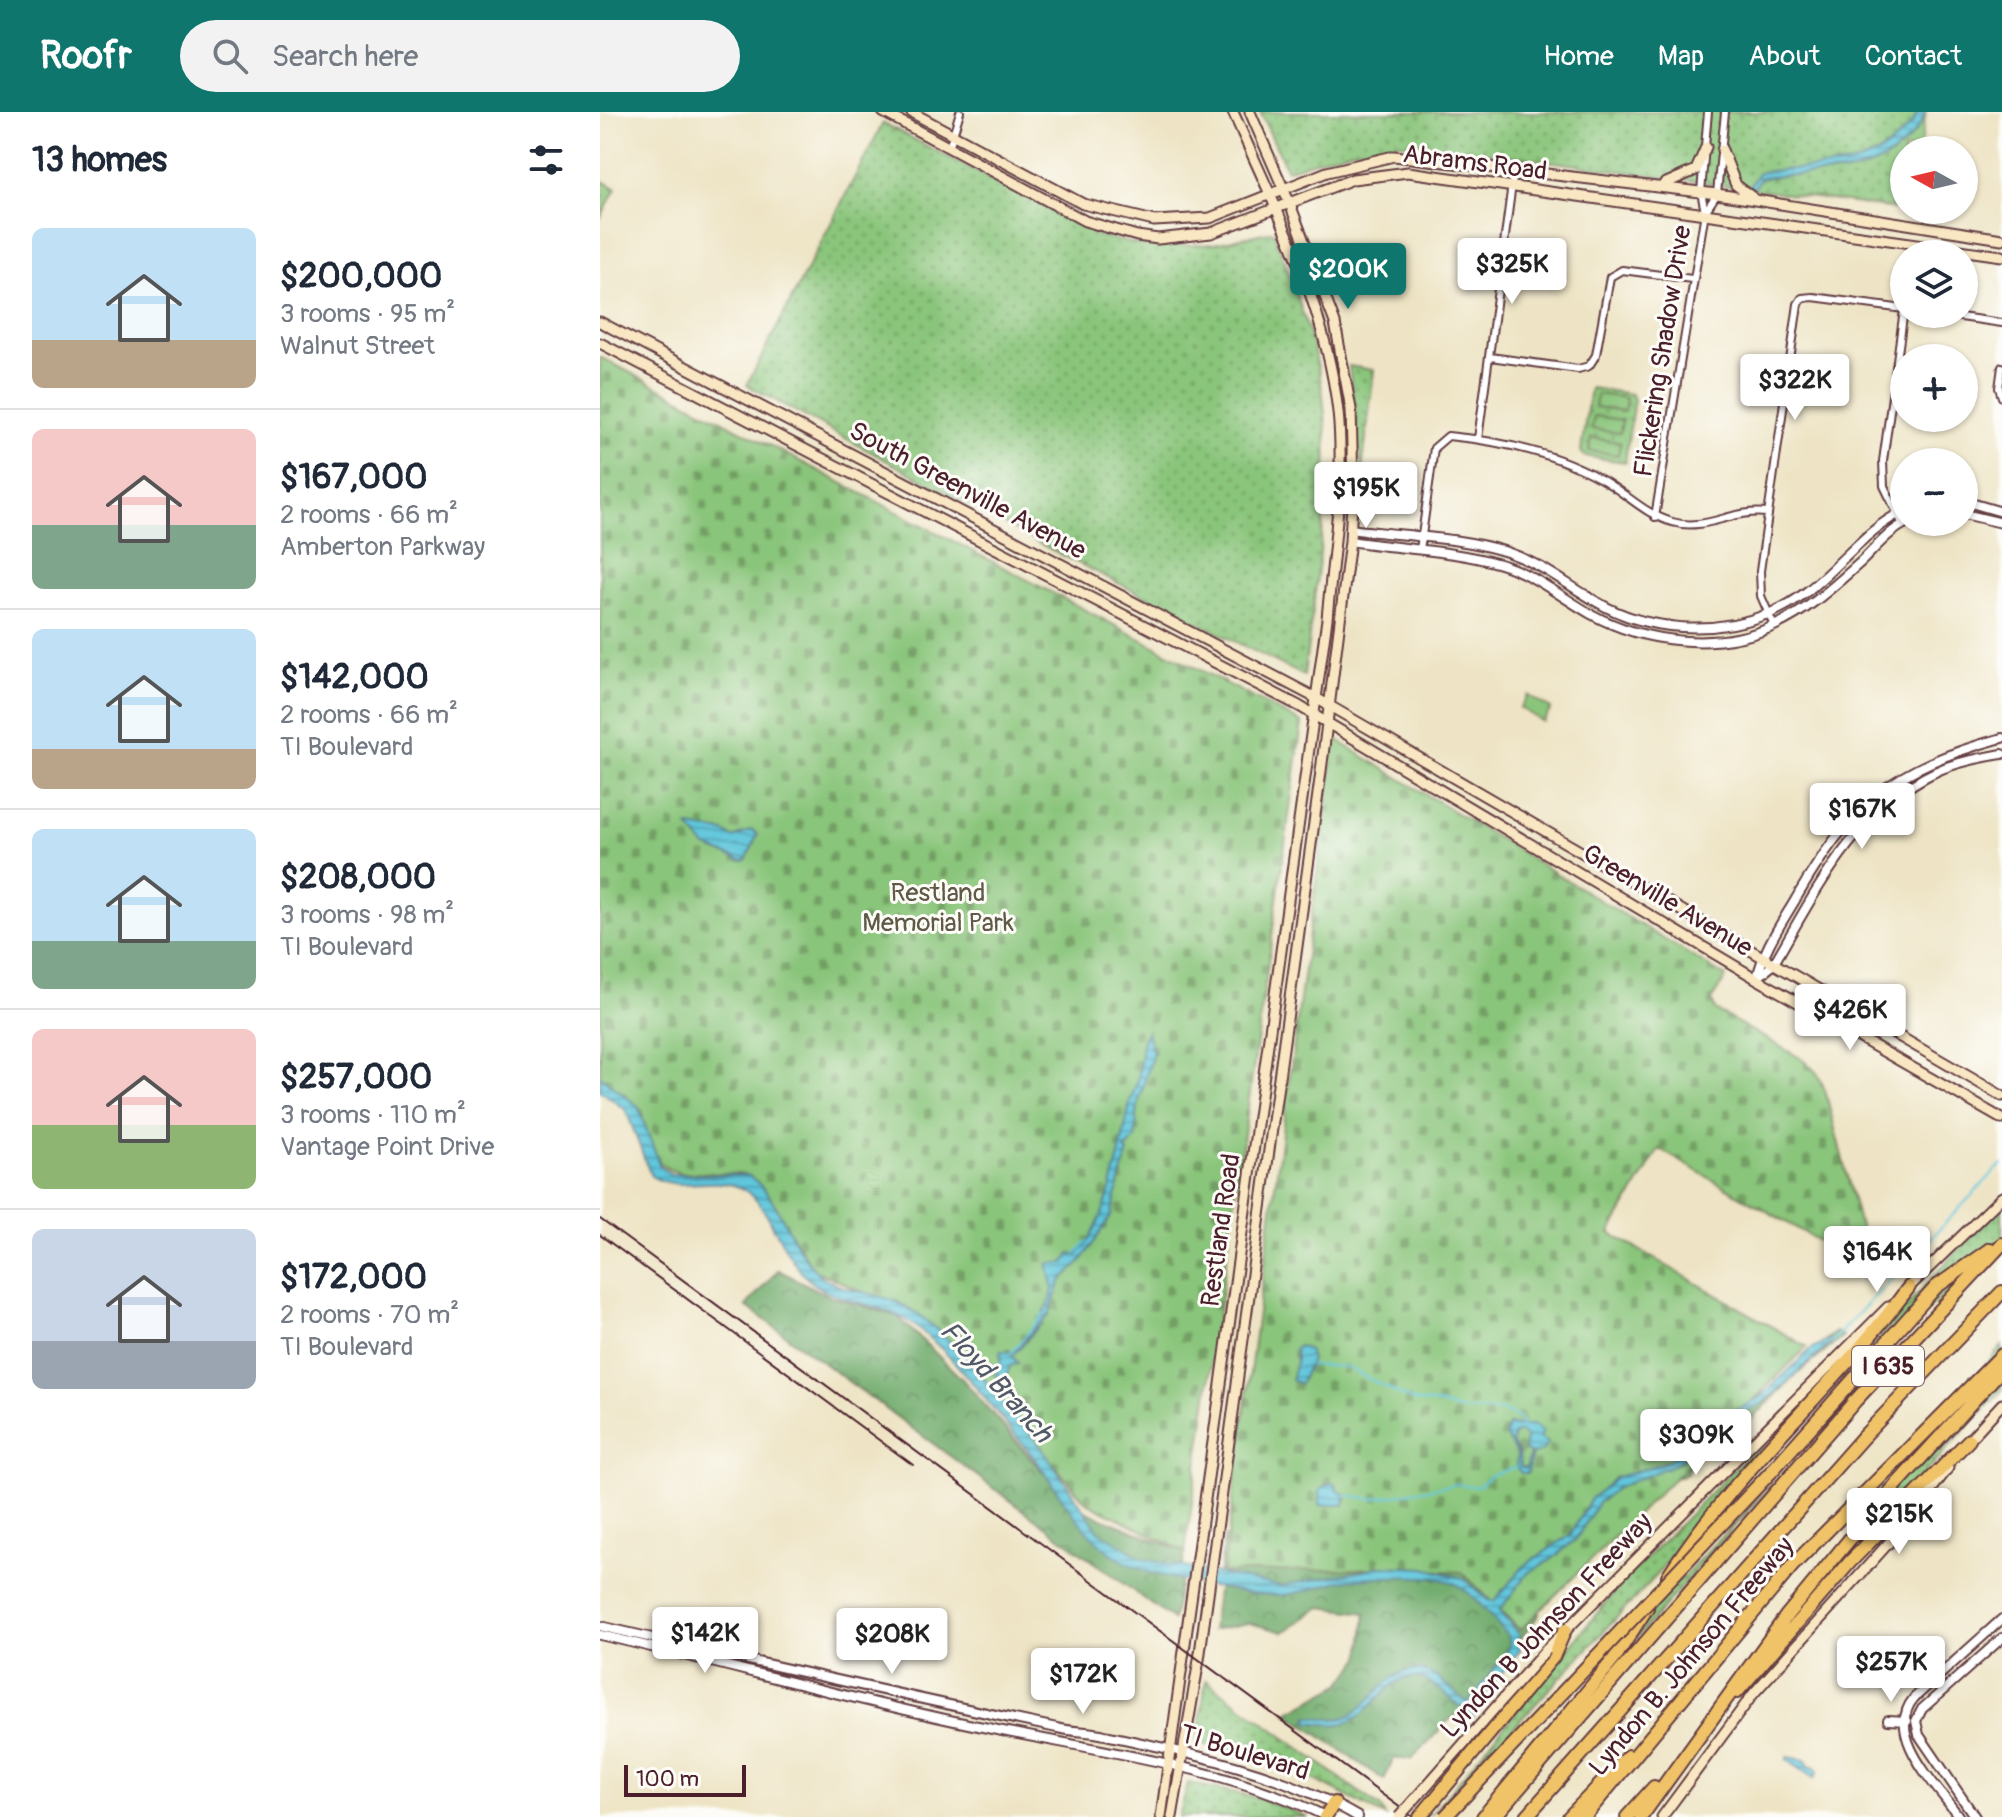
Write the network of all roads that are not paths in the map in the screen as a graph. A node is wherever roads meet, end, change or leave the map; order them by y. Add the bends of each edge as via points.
1 (883, 112) edge
2 (911, 112) edge
3 (960, 112) edge
4 (1233, 112) edge
5 (1250, 112) edge
6 (1708, 112) edge
7 (1725, 112) edge
8 (955, 137) junction
9 (1706, 147) junction
10 (949, 148) junction
11 (1722, 150) junction
12 (1514, 169) junction
13 (1652, 185) junction
14 (1512, 188) junction
15 (1284, 191) junction
16 (1058, 192) junction
17 (1701, 192) junction
18 (1717, 194) junction
19 (1270, 196) junction
20 (1052, 204) junction
21 (1290, 204) junction
22 (1774, 204) junction
23 (1276, 210) junction
24 (1705, 212) junction
25 (2002, 239) edge
26 (2002, 256) edge
27 (1692, 279) junction
28 (1890, 307) edge
29 (1978, 320) edge
30 (600, 322) edge
31 (2002, 323) edge
32 (1901, 328) edge
33 (1340, 342) junction
34 (600, 343) edge
35 (1326, 346) junction
36 (1490, 357) junction
37 (2002, 367) edge
38 (721, 385) junction
39 (2002, 397) edge
40 (712, 401) junction
41 (1478, 439) junction
42 (1890, 496) edge
43 (1978, 505) edge
44 (2002, 512) edge
45 (1767, 513) junction
46 (1655, 517) junction
47 (1978, 517) edge
48 (1890, 522) edge
49 (2002, 523) edge
50 (1350, 529) junction
51 (1891, 536) edge
52 (1421, 538) junction
53 (1350, 541) junction
54 (1420, 552) junction
55 (1769, 614) junction
56 (1774, 626) junction
57 (1199, 637) junction
58 (1191, 652) junction
59 (1259, 668) junction
60 (1252, 682) junction
61 (1316, 698) junction
62 (1329, 706) junction
63 (1314, 715) junction
64 (1327, 723) junction
65 (2002, 738) edge
66 (2002, 754) edge
67 (1847, 821) junction
68 (1857, 832) junction
69 (1572, 848) junction
70 (1563, 863) junction
71 (1761, 959) junction
72 (1773, 965) junction
73 (1757, 979) junction
74 (1890, 1034) junction
75 (1880, 1051) junction
76 (2002, 1096) edge
77 (1988, 1111) junction
78 (2002, 1119) edge
79 (2002, 1126) edge
80 (2002, 1197) edge
81 (2002, 1242) edge
82 (1909, 1287) junction
83 (2002, 1292) edge
84 (2002, 1355) edge
85 (2002, 1369) edge
86 (2002, 1404) edge
87 (1969, 1440) junction
88 (2002, 1619) edge
89 (1189, 1623) junction
90 (1203, 1625) junction
91 (600, 1626) edge
92 (1565, 1630) joint
93 (600, 1635) edge
94 (2002, 1638) edge
95 (1550, 1653) junction
96 (868, 1687) junction
97 (866, 1700) junction
98 (1888, 1720) dead end
99 (1903, 1720) junction
100 (1916, 1721) junction
101 (1655, 1733) junction
102 (1172, 1751) junction
103 (1184, 1755) junction
104 (1169, 1766) junction
105 (1181, 1769) junction
106 (1334, 1803) junction
107 (1492, 1813) edge
108 (1161, 1817) edge
109 (1172, 1817) edge
110 (1326, 1817) edge
111 (1358, 1817) edge
112 (1399, 1817) edge
113 (1420, 1817) edge
114 (1445, 1817) edge
115 (1526, 1817) edge
116 (1569, 1817) edge
117 (1584, 1817) edge
118 (1627, 1817) edge
119 (1641, 1817) edge
120 (1662, 1817) edge
121 (1959, 1817) edge
122 (1975, 1817) edge

1 - 10 main road, Abrams Road
2 - 8 main road, Abrams Road
3 - 8 street
4 - 19 main road, Restland Road
5 - 15 main road, Restland Road
6 - 9 street, Flickering Shadow Drive
7 - 11 street
8 - 10 street
8 - 16 main road, Abrams Road
9 - 13 main road via 1688,176
9 - 17 street, Flickering Shadow Drive
10 - 20 main road, Abrams Road
11 - 18 street
11 - 22 main road via 1736,185
12 - 13 main road, Abrams Road
12 - 14 street
12 - 15 main road, Abrams Road via 1394,156 1339,168
13 - 17 main road, Abrams Road
14 - 21 main road, Abrams Road via 1394,172 1353,179
14 - 24 main road, Abrams Road
14 - 36 street
15 - 19 main road, Abrams Road
15 - 21 main road, Restland Road
16 - 19 main road, Abrams Road via 1107,212 1170,222 1210,218
16 - 20 main road
17 - 18 main road, Abrams Road
17 - 24 street, Flickering Shadow Drive
18 - 22 main road, Abrams Road
18 - 24 street
19 - 23 main road, Restland Road
20 - 23 main road, Abrams Road via 1104,228 1158,239 1211,233
21 - 23 main road, Abrams Road
21 - 33 main road, Restland Road
22 - 25 main road, Abrams Road
23 - 35 main road, Restland Road
24 - 26 main road, Abrams Road
24 - 27 street, Flickering Shadow Drive
27 - 36 street via 1622,270 1612,276 1596,355 1589,366
27 - 46 street, Flickering Shadow Drive
28 - 45 street via 1813,297 1798,304
29 - 31 street
30 - 38 main road, South Greenville Avenue
32 - 42 street via 1883,461
33 - 35 main road
33 - 50 main road, Restland Road via 1351,409
34 - 40 main road, South Greenville Avenue
35 - 61 main road, Restland Road via 1338,413 1338,486
36 - 41 street
37 - 39 street
38 - 40 main road
38 - 57 main road, South Greenville Avenue
40 - 58 main road, South Greenville Avenue
41 - 46 street via 1566,462 1601,478
41 - 52 street via 1448,436 1436,444
43 - 44 street
45 - 46 street via 1732,513 1698,526
45 - 55 street via 1760,585
47 - 49 street
48 - 55 street via 1810,590
50 - 52 street
50 - 53 main road, Restland Road
51 - 56 street via 1823,597
52 - 54 street
52 - 55 street via 1519,557 1610,609 1653,625 1717,627
53 - 54 street
53 - 62 main road, Restland Road
54 - 56 street via 1511,568 1595,616 1646,636 1692,641
55 - 56 street
57 - 58 main road
57 - 59 main road, South Greenville Avenue
58 - 60 main road, South Greenville Avenue
59 - 60 main road
59 - 61 main road, South Greenville Avenue
60 - 63 main road, South Greenville Avenue
61 - 62 main road, Greenville Avenue
61 - 63 main road, Restland Road
62 - 64 main road, Restland Road
62 - 69 main road, Greenville Avenue
63 - 64 main road, Greenville Avenue
63 - 89 main road, Restland Road
64 - 70 main road, Greenville Avenue
64 - 90 main road, Restland Road
65 - 67 street via 1924,763
66 - 68 street via 1937,771 1898,794
67 - 68 street
67 - 71 street via 1825,848
68 - 72 street
69 - 70 main road
69 - 71 main road, Greenville Avenue
70 - 73 main road, Greenville Avenue
71 - 72 main road, Greenville Avenue
71 - 73 street
72 - 73 street
72 - 74 main road, Greenville Avenue
73 - 75 main road, Greenville Avenue
74 - 75 main road
74 - 76 main road, Greenville Avenue
75 - 77 main road, Greenville Avenue
77 - 78 main road, Greenville Avenue
77 - 79 main road
80 - 82 main road, Lyndon B Johnson Freeway
81 - 107 highway, Lyndon B. Johnson Freeway / I 635
81 - 114 highway, bridge via 1936,1287 1770,1473
82 - 92 main road, Lyndon B Johnson Freeway
82 - 107 highway via 1874,1335 1723,1500 1614,1659
83 - 115 highway via 1863,1437
84 - 101 highway, Lyndon B. Johnson Freeway / I 635 via 1793,1565
85 - 119 highway via 1878,1505 1749,1663
86 - 87 main road
87 - 118 highway via 1850,1562
87 - 120 main road via 1902,1528 1754,1693
88 - 99 street via 1914,1698
89 - 90 main road
89 - 102 main road, Restland Road
90 - 103 main road, Restland Road
91 - 96 street, TI Boulevard
92 - 95 highway
93 - 97 street, TI Boulevard
94 - 100 street via 1922,1709
95 - 112 main road, Lyndon B Johnson Freeway, bridge
95 - 113 highway
96 - 97 street
96 - 102 street, TI Boulevard
97 - 104 street, TI Boulevard
98 - 99 street
99 - 100 street
99 - 121 street via 1908,1743
100 - 122 street via 1919,1735
101 - 116 highway via 1612,1769
101 - 117 highway, Lyndon B. Johnson Freeway / I 635
102 - 103 street, TI Boulevard
102 - 104 main road, Restland Road
103 - 105 main road, Restland Road
103 - 106 street, TI Boulevard via 1268,1776
104 - 105 street, TI Boulevard
104 - 108 main road, Restland Road
105 - 109 main road, Restland Road
105 - 110 street, TI Boulevard via 1264,1789
106 - 110 highway
106 - 111 street, TI Boulevard

